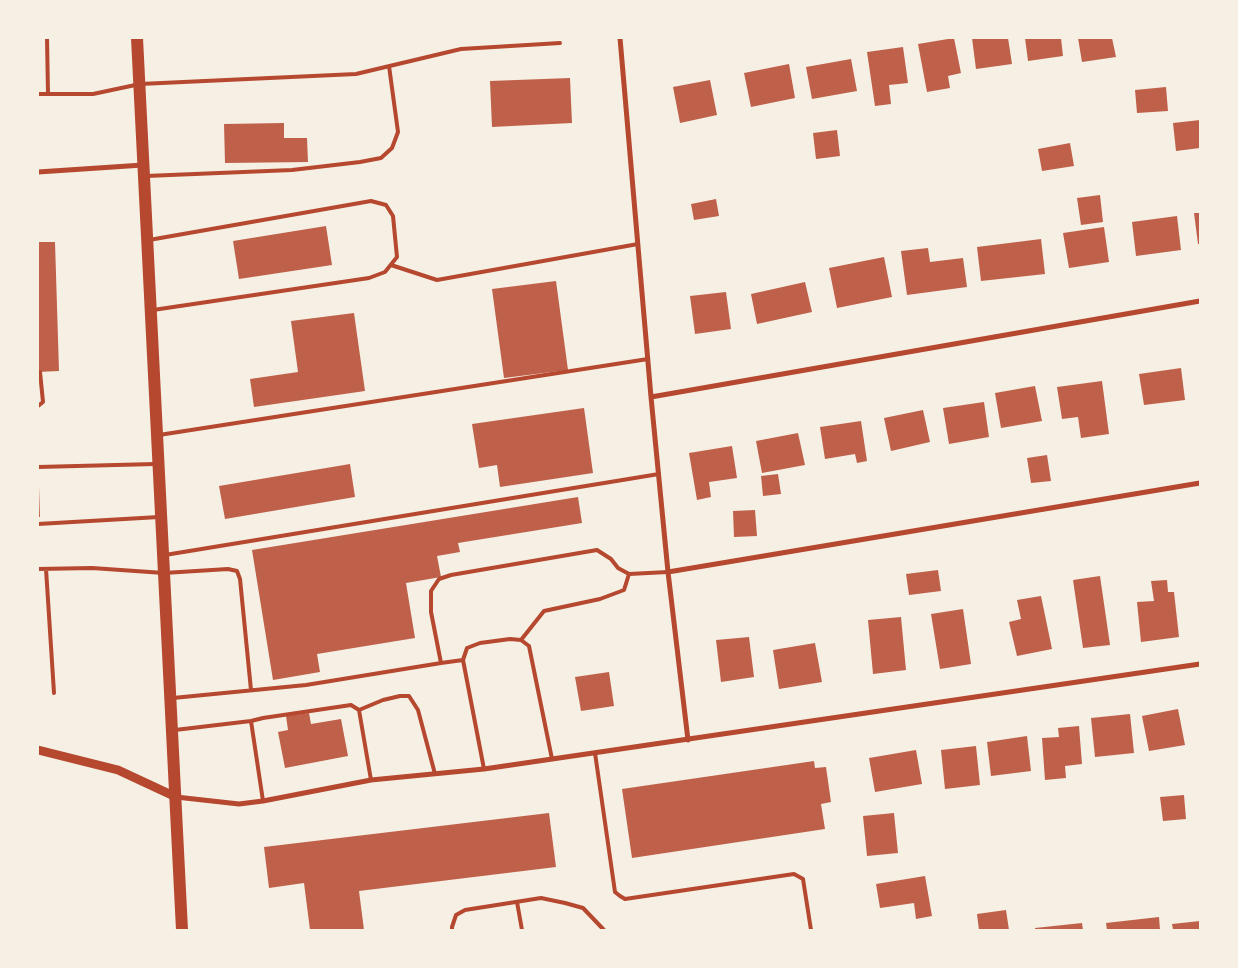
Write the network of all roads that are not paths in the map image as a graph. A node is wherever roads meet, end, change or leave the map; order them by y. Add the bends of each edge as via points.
1 (47, 38) edge
2 (138, 38) edge
3 (620, 38) edge
4 (560, 43) dead end
5 (389, 66) junction
6 (140, 84) junction
7 (38, 94) edge
8 (48, 94) junction
9 (144, 170) junction
10 (38, 172) edge
11 (147, 240) junction
12 (638, 244) junction
13 (391, 265) junction
14 (1200, 301) edge
15 (150, 310) junction
16 (648, 359) junction
17 (40, 372) dead end
18 (651, 397) junction
19 (38, 406) edge
20 (157, 435) junction
21 (158, 464) junction
22 (38, 467) edge
23 (659, 474) junction
24 (1200, 484) edge
25 (161, 517) junction
26 (38, 524) edge
27 (163, 555) junction
28 (38, 569) edge
29 (46, 569) junction
30 (668, 572) junction
31 (164, 573) junction
32 (628, 574) junction
33 (521, 640) junction
34 (464, 660) junction
35 (441, 663) junction
36 (1200, 664) edge
37 (252, 690) junction
38 (54, 693) dead end
39 (170, 698) junction
40 (360, 710) junction
41 (251, 721) junction
42 (173, 730) junction
43 (688, 740) junction
44 (38, 750) edge
45 (595, 753) junction
46 (552, 760) junction
47 (484, 769) junction
48 (435, 774) junction
49 (371, 780) junction
50 (176, 797) junction
51 (263, 801) junction
52 (517, 902) junction
53 (182, 930) edge
54 (452, 930) edge
55 (522, 930) edge
56 (604, 930) edge
57 (811, 930) edge

1 - 8 lane
2 - 6 main road
3 - 12 street
4 - 5 lane via 461,49
5 - 6 lane via 356,74
5 - 9 lane via 398,132 392,148 381,158 292,170
6 - 8 lane via 94,94
6 - 9 main road
7 - 8 lane
9 - 10 street
9 - 11 main road
11 - 13 lane via 371,201 386,205 393,216 397,256
11 - 15 main road
12 - 13 lane via 437,280
12 - 16 street
13 - 15 lane via 385,272 369,278
14 - 18 street
15 - 20 main road
16 - 18 street
16 - 20 lane
17 - 19 lane via 42,402
18 - 23 street
20 - 21 main road
21 - 22 lane
21 - 25 main road
23 - 27 lane
23 - 30 street
24 - 30 street
25 - 26 lane
25 - 27 main road
27 - 31 main road
28 - 29 lane
29 - 31 lane via 92,568
29 - 38 lane
30 - 32 lane
30 - 43 street
31 - 37 lane via 237,571
31 - 39 main road
32 - 33 lane via 624,590 600,599 544,611
32 - 35 lane via 597,550 439,579 430,591
33 - 34 lane via 480,643 468,648
33 - 46 lane via 529,646
34 - 35 lane
34 - 47 lane
35 - 37 lane via 306,685
36 - 43 street
37 - 39 lane
39 - 42 main road
40 - 41 lane via 351,705
40 - 48 lane via 383,700 409,696 418,710
40 - 49 lane
41 - 42 lane
41 - 51 lane
42 - 50 main road
43 - 45 street
44 - 50 street via 118,770
45 - 46 street
45 - 57 lane via 615,892 624,899 794,874 803,878
46 - 47 street
47 - 48 street
48 - 49 street
49 - 51 street
50 - 51 street via 239,804
50 - 53 main road
52 - 54 lane via 465,910 456,915
52 - 55 lane
52 - 56 lane via 541,898 583,908

